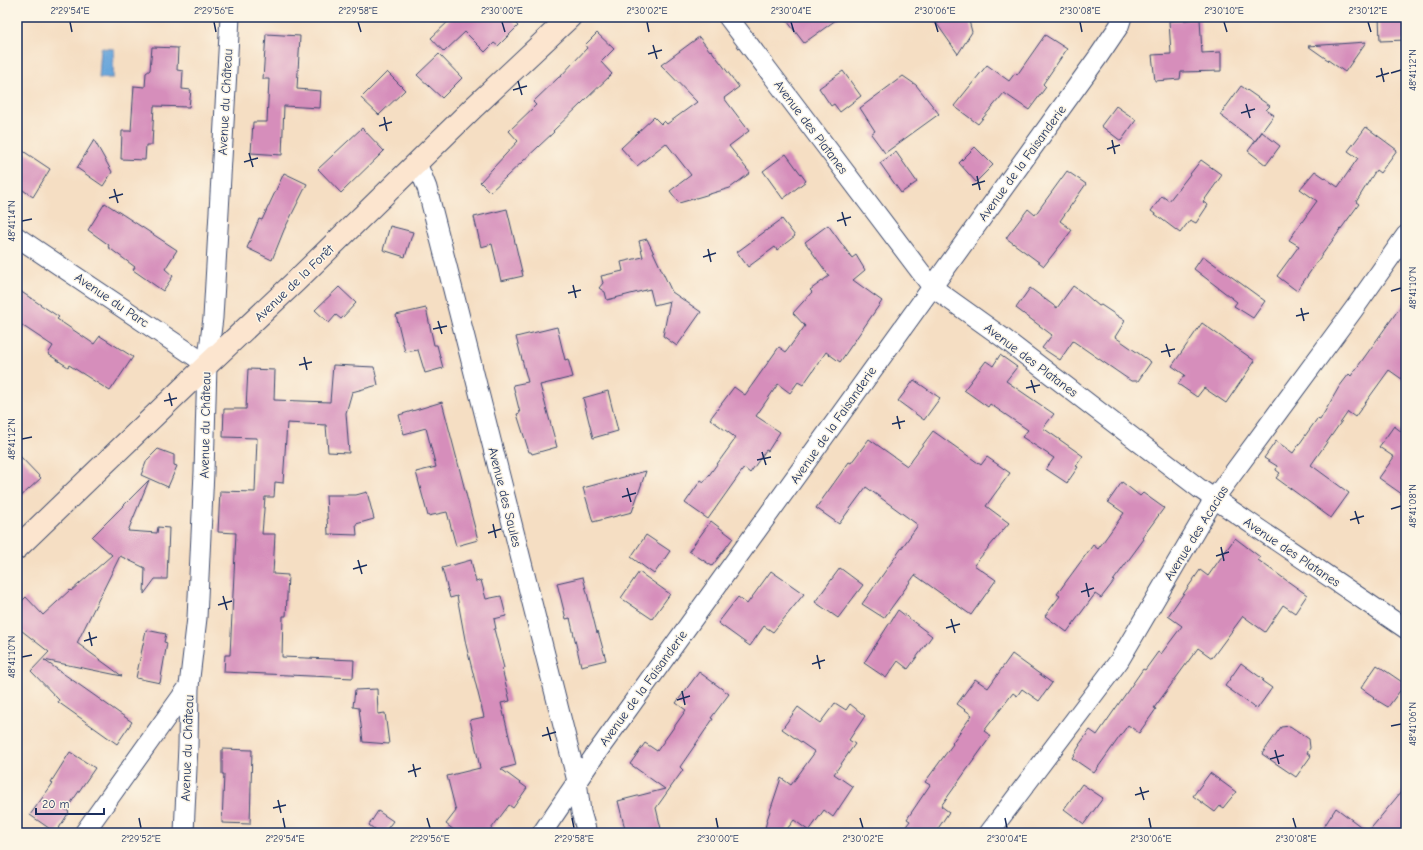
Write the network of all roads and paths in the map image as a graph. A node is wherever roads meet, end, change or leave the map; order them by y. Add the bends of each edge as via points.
1 (230, 17) edge
2 (570, 17) edge
3 (728, 17) edge
4 (1122, 17) edge
5 (417, 163) junction
6 (1406, 235) edge
7 (17, 237) edge
8 (932, 287) junction
9 (207, 365) junction
10 (1214, 499) junction
11 (17, 548) edge
12 (1406, 629) edge
13 (190, 686) junction
14 (577, 781) junction
15 (84, 833) edge
16 (184, 833) edge
17 (542, 833) edge
18 (587, 833) edge
19 (989, 833) edge

1 - 9 street, Avenue du Château via 213,318
2 - 5 street, Avenue de la Forêt
3 - 8 street, Avenue des Platanes
4 - 8 street, Avenue de la Faisanderie via 1119,26 1098,57
5 - 9 street, Avenue de la Forêt
5 - 14 street, Avenue des Saules via 427,188
6 - 10 street, Avenue des Acacias
7 - 9 street, Avenue du Parc
8 - 10 street, Avenue des Platanes via 1002,336
8 - 14 street, Avenue de la Faisanderie
9 - 11 street, Avenue de la Forêt
9 - 13 street, Avenue du Château via 197,618
10 - 12 street, Avenue des Platanes
10 - 19 street, Avenue des Acacias via 1119,661
13 - 15 street
13 - 16 street, Avenue du Château
14 - 17 street, Avenue de la Faisanderie
14 - 18 street, Avenue des Saules

